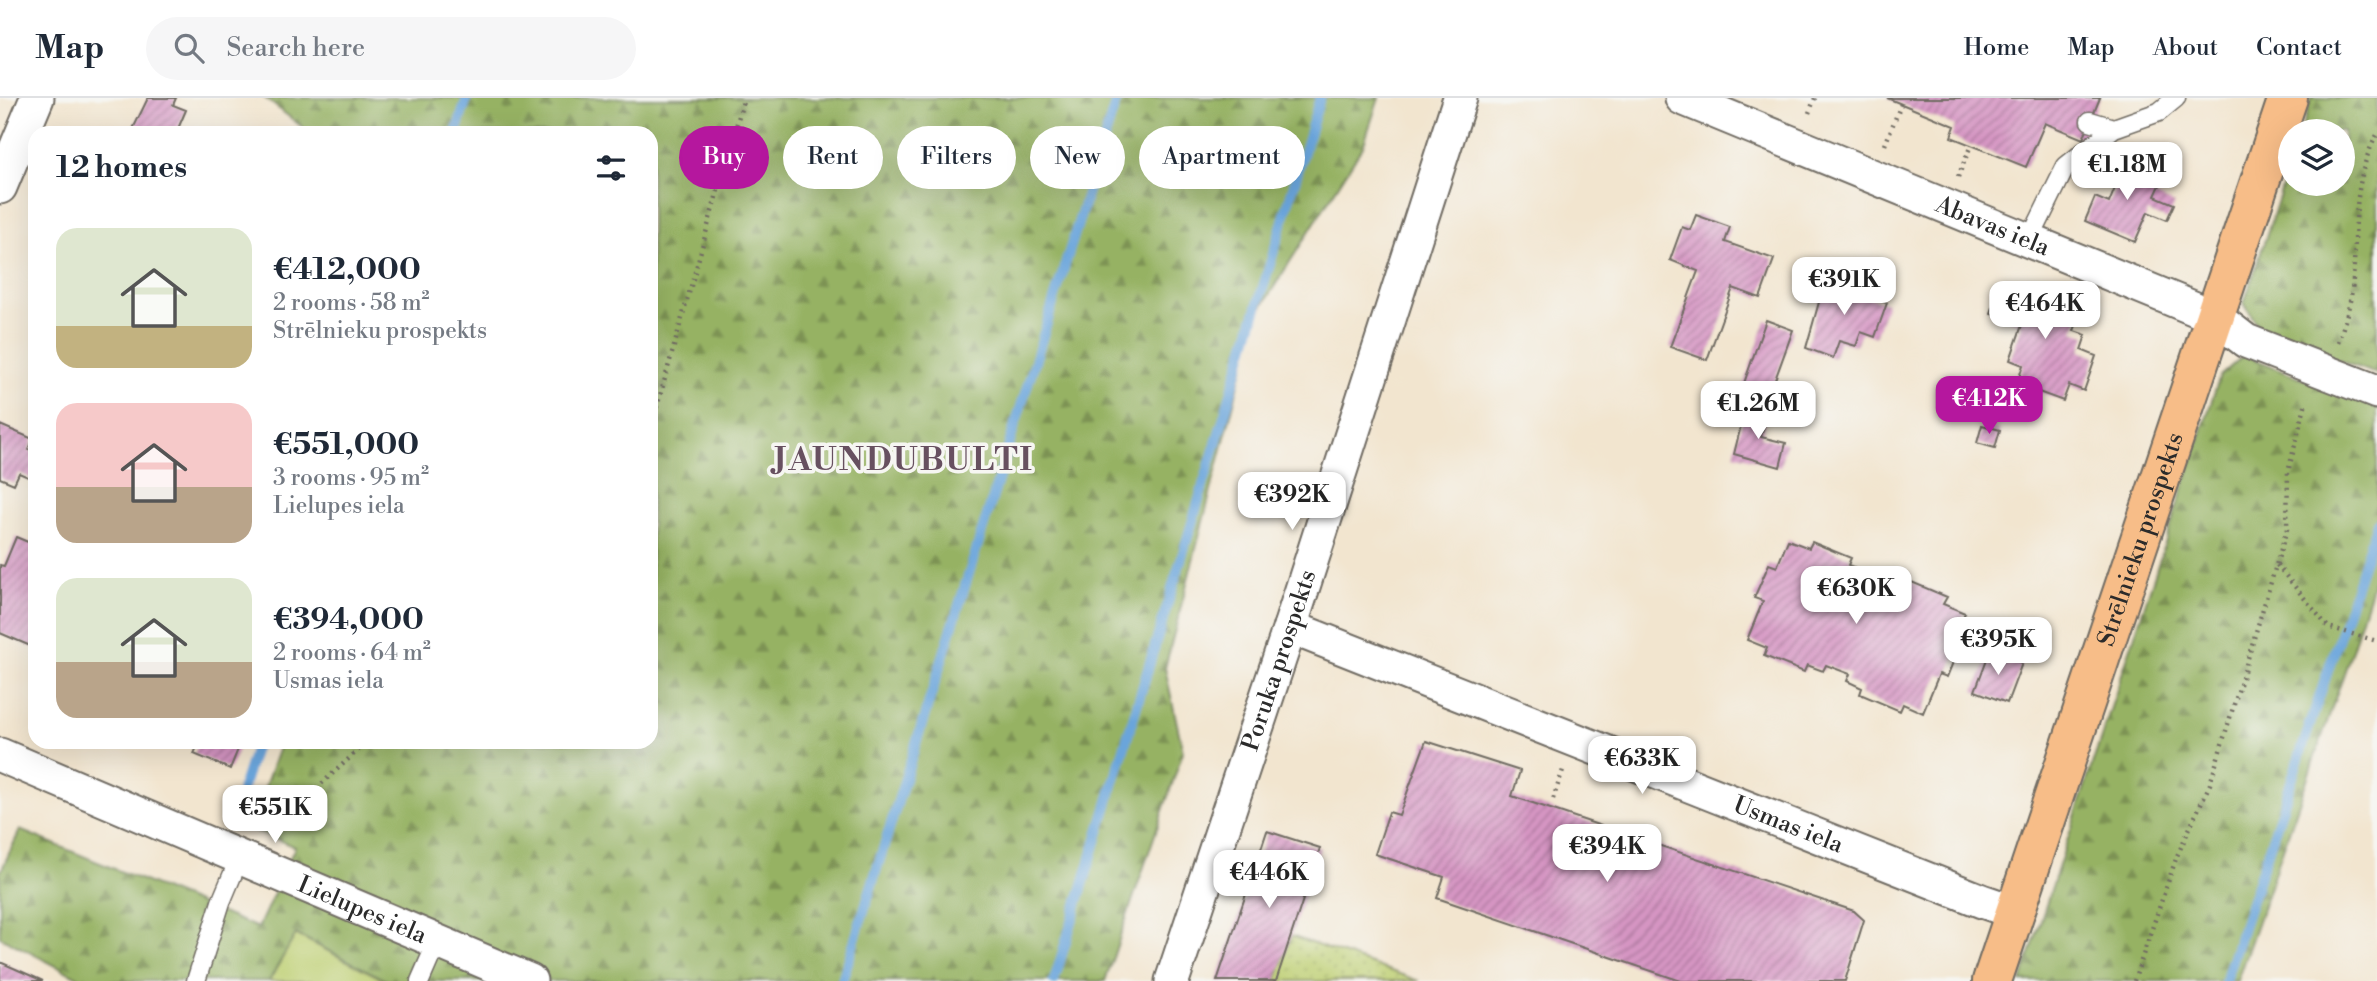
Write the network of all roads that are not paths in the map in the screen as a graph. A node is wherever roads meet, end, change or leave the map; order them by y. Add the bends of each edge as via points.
1 (37, 98) edge
2 (1460, 98) edge
3 (1682, 98) edge
4 (2176, 98) edge
5 (2288, 98) edge
6 (2090, 121) dead end
7 (2114, 128) junction
8 (0, 187) edge
9 (2029, 241) junction
10 (2215, 317) junction
11 (2377, 391) edge
12 (1290, 627) junction
13 (0, 755) edge
14 (239, 859) junction
15 (2014, 912) junction
16 (437, 942) junction
17 (196, 981) edge
18 (420, 981) edge
19 (530, 981) edge
20 (1172, 981) edge
21 (1992, 981) edge

1 - 8 street
2 - 12 street, Poruka prospekts
3 - 9 street, Abavas iela
4 - 7 lane via 2159,112
5 - 10 main road, Strēlnieku prospekts
6 - 7 lane
7 - 9 lane via 2066,166
9 - 10 street, Abavas iela
10 - 11 street, Abavas iela via 2246,341
10 - 15 main road, Strēlnieku prospekts
12 - 15 street, Usmas iela
12 - 20 street, Poruka prospekts
13 - 14 street, Lielupes iela
14 - 16 street, Lielupes iela
14 - 17 lane
15 - 21 main road, Strēlnieku prospekts
16 - 18 lane
16 - 19 street, Lielupes iela

